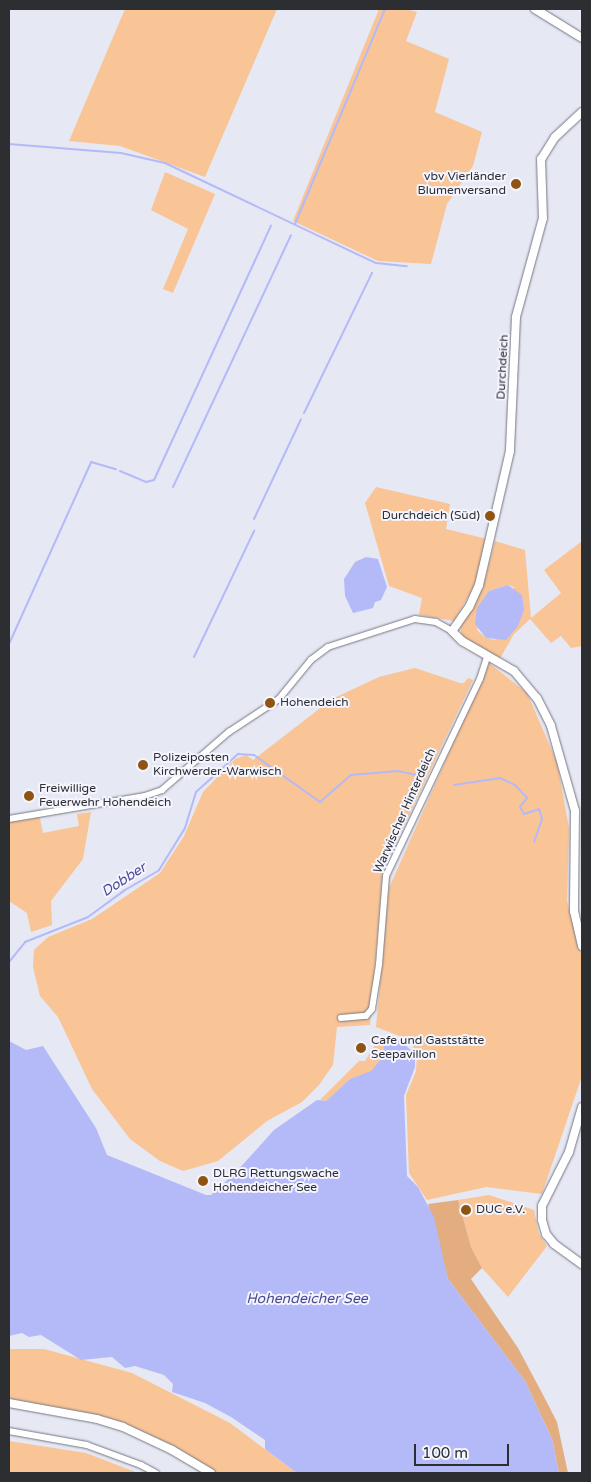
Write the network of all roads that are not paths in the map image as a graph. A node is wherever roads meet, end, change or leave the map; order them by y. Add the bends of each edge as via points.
1 (535, 9) edge
2 (582, 38) edge
3 (582, 113) edge
4 (452, 631) junction
5 (487, 657) junction
6 (9, 819) edge
7 (582, 946) edge
8 (341, 1018) dead end
9 (582, 1107) edge
10 (582, 1264) edge
11 (9, 1402) edge
12 (9, 1431) edge
13 (156, 1473) edge
14 (211, 1473) edge

1 - 2 street
3 - 4 street, Durchdeich via 555,137 541,159 542,218 516,318 510,451 479,585 469,607
4 - 5 street
4 - 6 street via 436,622 414,618 328,647 311,660 279,699 229,732 162,790 145,796
5 - 7 street via 506,665 522,679 544,709 556,740 575,810 574,911
5 - 8 street, Warwischer Hinterdeich via 386,876 380,965 372,1009 366,1016
9 - 10 street via 569,1152 542,1206 546,1234 554,1244
11 - 14 street via 123,1427
12 - 13 street via 87,1445 141,1464

